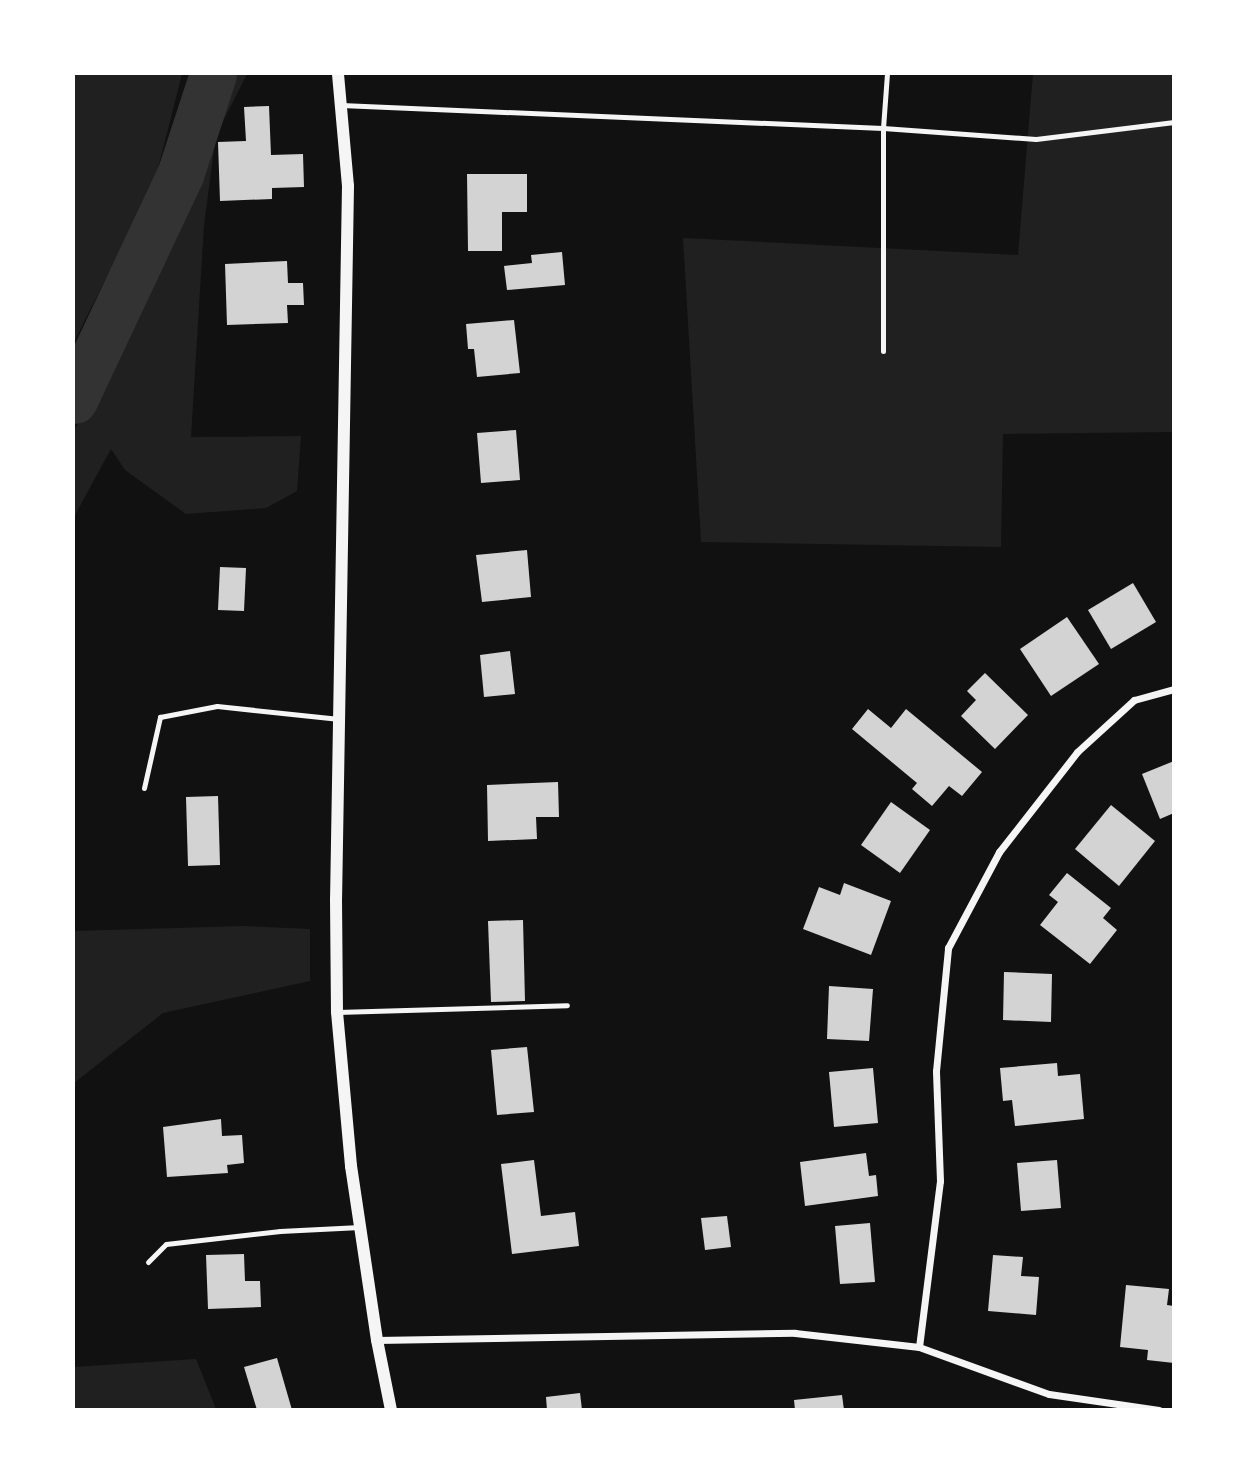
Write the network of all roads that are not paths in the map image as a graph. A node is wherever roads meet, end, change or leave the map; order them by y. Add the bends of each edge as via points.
1 (338, 74) edge
2 (887, 74) edge
3 (341, 105) junction
4 (1174, 122) edge
5 (883, 128) junction
6 (883, 351) dead end
7 (1174, 689) edge
8 (339, 719) junction
9 (144, 788) dead end
10 (567, 1005) dead end
11 (337, 1012) junction
12 (360, 1227) junction
13 (148, 1262) dead end
14 (377, 1340) junction
15 (919, 1347) junction
16 (391, 1409) edge
17 (1159, 1409) edge

1 - 3 street
2 - 5 lane
3 - 5 lane
3 - 8 street via 348,186
4 - 5 lane via 1036,139
5 - 6 lane
7 - 15 street via 1134,700 1077,752 999,852 948,948 936,1070 940,1181
8 - 9 lane via 217,706 160,718
8 - 11 street
10 - 11 lane
11 - 12 street
12 - 13 lane via 166,1244
12 - 14 street
14 - 15 street via 795,1334
14 - 16 street
15 - 17 street via 1049,1394

